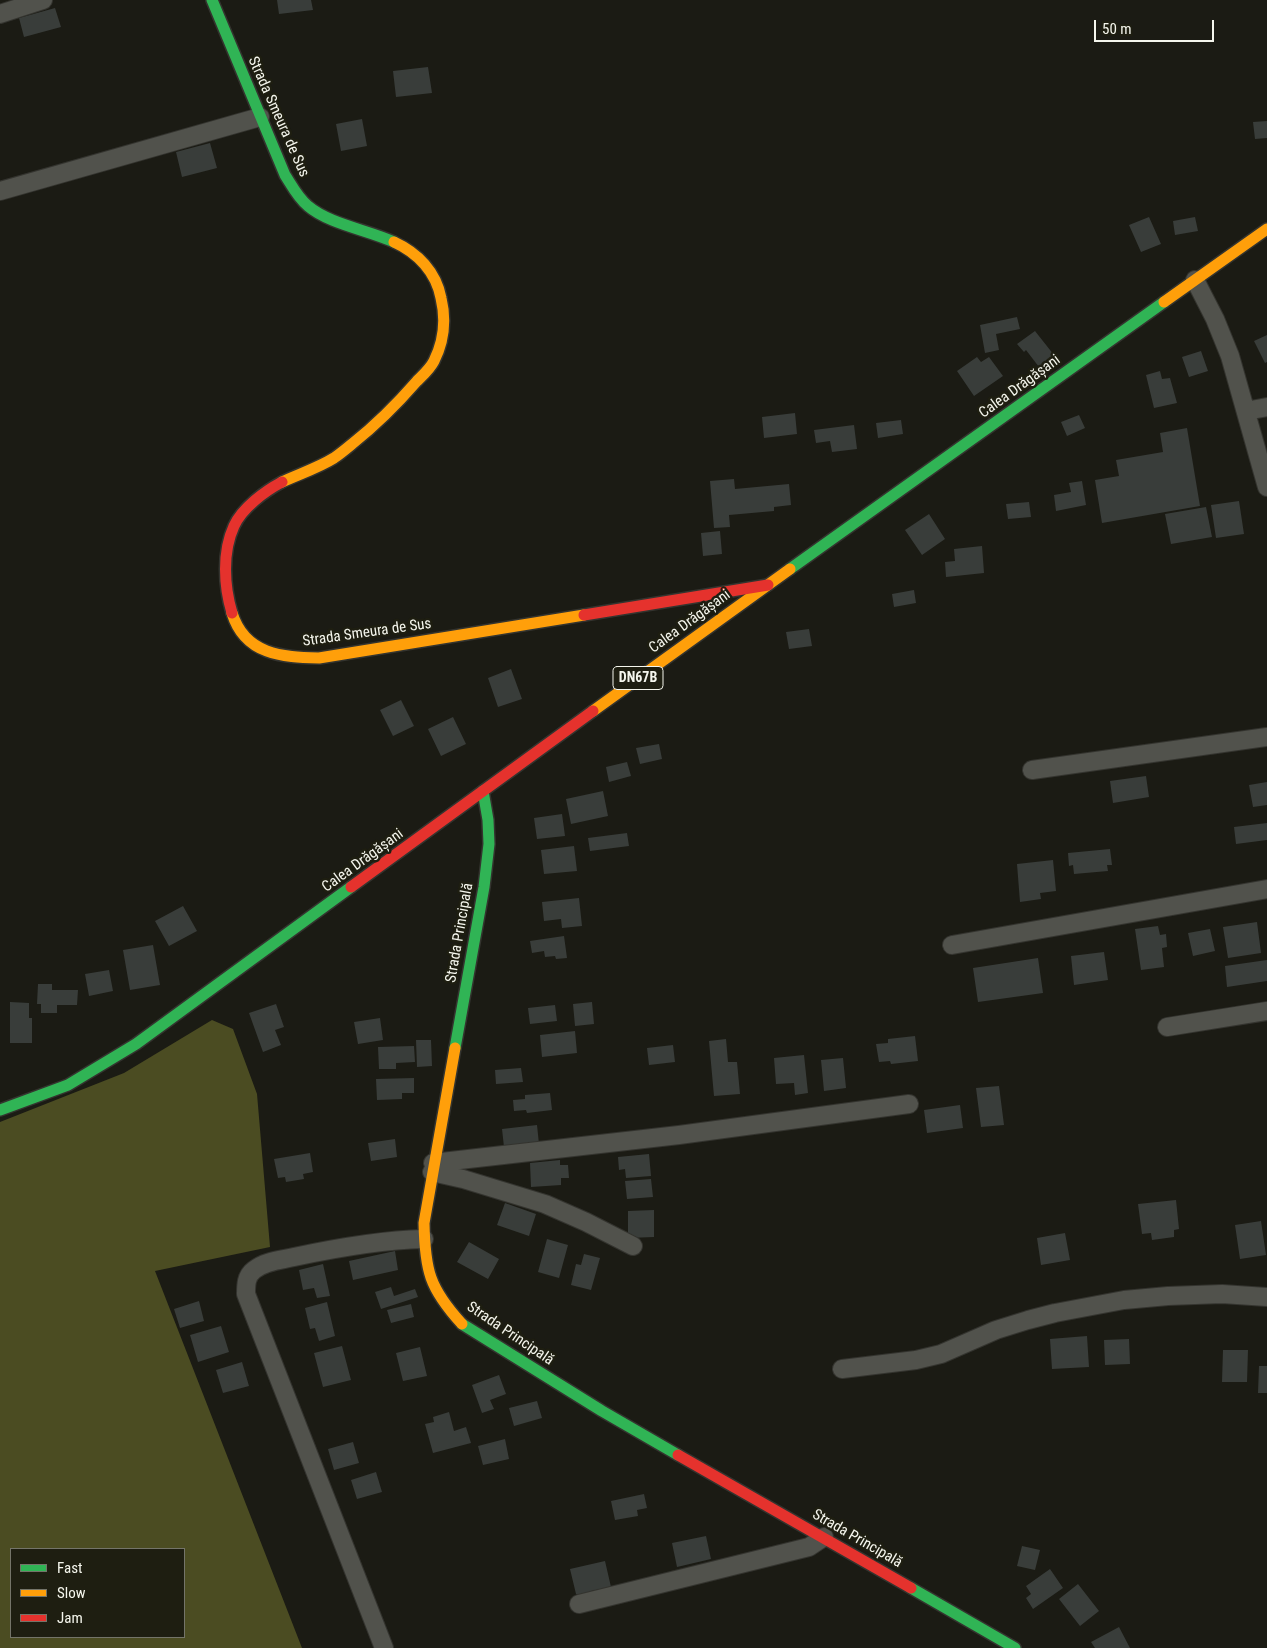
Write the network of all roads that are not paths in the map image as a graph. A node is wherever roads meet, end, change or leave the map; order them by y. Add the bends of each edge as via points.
1 (43, 0) edge
2 (212, 0) edge
3 (0, 14) edge
4 (260, 116) junction
5 (0, 191) edge
6 (1267, 228) edge
7 (1195, 280) junction
8 (1267, 407) edge
9 (1246, 411) junction
10 (1267, 486) edge
11 (768, 585) junction
12 (1267, 738) edge
13 (1032, 770) dead end
14 (483, 791) junction
15 (1267, 889) edge
16 (952, 945) dead end
17 (1267, 1011) edge
18 (1166, 1027) dead end
19 (909, 1104) dead end
20 (0, 1110) edge
21 (432, 1168) junction
22 (424, 1239) junction
23 (633, 1246) dead end
24 (1267, 1297) edge
25 (842, 1369) dead end
26 (824, 1537) junction
27 (579, 1604) dead end
28 (384, 1648) edge
29 (1015, 1648) edge

1 - 3 street
2 - 4 street, Strada Smeura de Sus
4 - 5 street
4 - 11 street, Strada Smeura de Sus via 285,176 297,195 313,210 412,251 438,282 444,312 438,351 431,366 399,403 333,458 270,489 234,524 228,547 226,585 234,621 248,641 265,651 290,657 318,658
6 - 7 street, Calea Drăgășani / DN67B
7 - 9 street via 1230,356
7 - 11 street, Calea Drăgășani / DN67B
8 - 9 street
9 - 10 street
11 - 14 street, Calea Drăgășani / DN67B
12 - 13 street
14 - 20 street, Calea Drăgășani / DN67B via 136,1044 68,1085
14 - 21 street, Strada Principală via 490,844
15 - 16 street
17 - 18 street
19 - 21 street
21 - 22 street, Strada Principală
21 - 23 street via 545,1204
22 - 26 street, Strada Principală via 426,1271 448,1309 462,1324 602,1411
22 - 28 street via 374,1243 263,1264 252,1271 246,1282 246,1294
24 - 25 street via 1222,1294 1124,1300 1055,1312 996,1330 941,1354
26 - 27 street via 809,1547
26 - 29 street, Strada Principală

